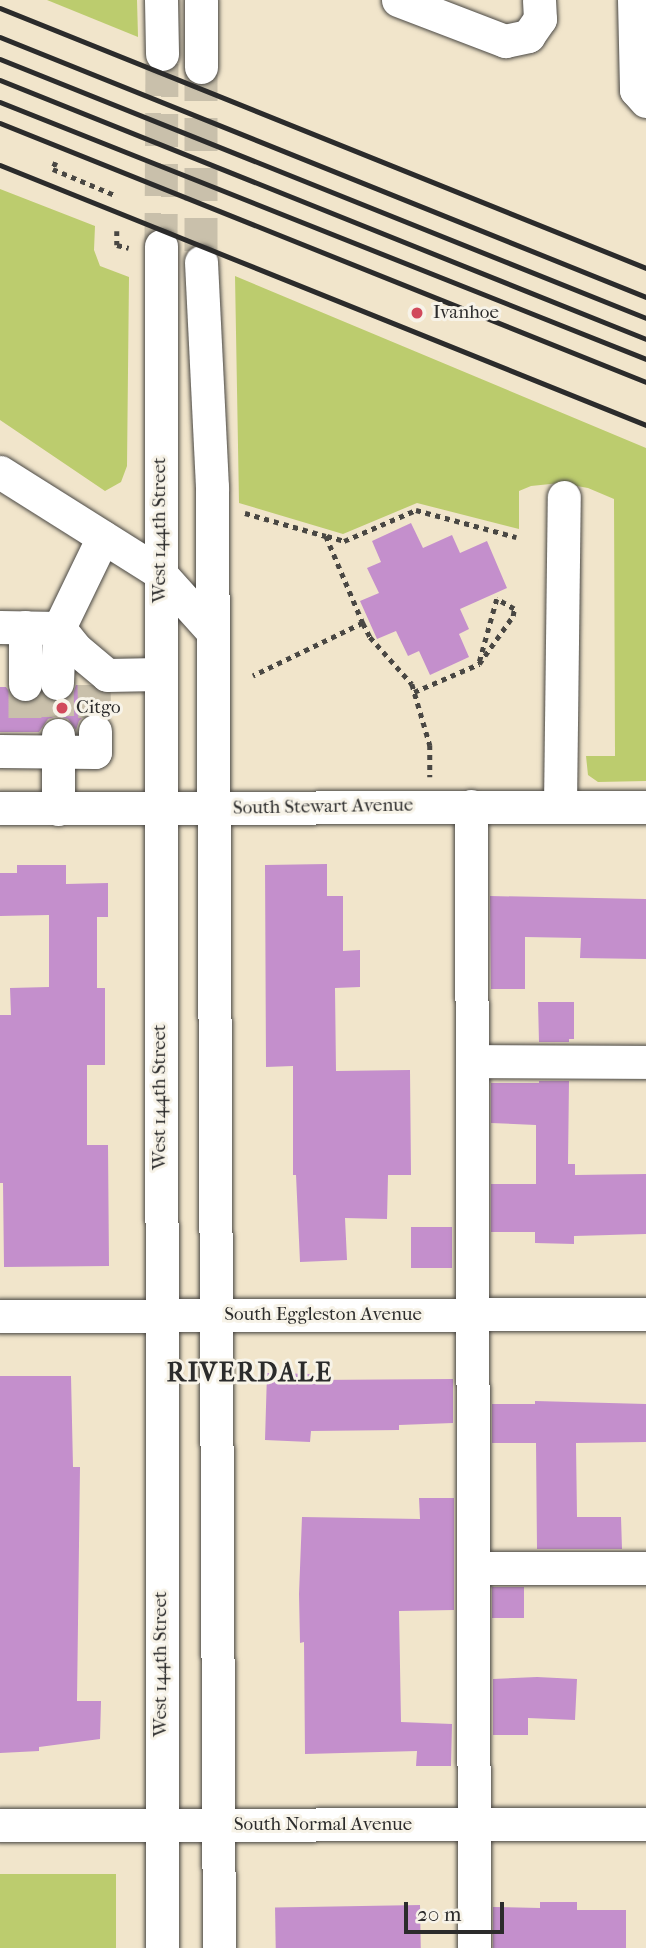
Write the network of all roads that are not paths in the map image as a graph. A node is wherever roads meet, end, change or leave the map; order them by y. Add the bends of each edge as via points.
1 (161, 0) edge
2 (201, 0) edge
3 (398, 0) edge
4 (540, 0) edge
5 (634, 0) edge
6 (459, 12) edge
7 (162, 54) tunnel mouth
8 (201, 67) tunnel mouth
9 (646, 101) edge
10 (149, 248) tunnel mouth
11 (201, 262) tunnel mouth
12 (0, 474) edge
13 (564, 497) dead end
14 (103, 537) junction
15 (159, 572) junction
16 (12, 627) edge
17 (59, 628) junction
18 (212, 631) junction
19 (159, 674) junction
20 (94, 731) tunnel mouth
21 (58, 743) junction
22 (17, 744) edge
23 (471, 806) junction
24 (560, 806) junction
25 (646, 807) edge
26 (0, 808) edge
27 (58, 808) junction
28 (160, 808) junction
29 (213, 808) junction
30 (472, 1061) junction
31 (646, 1062) edge
32 (472, 1314) junction
33 (646, 1314) edge
34 (160, 1315) junction
35 (216, 1315) junction
36 (0, 1316) edge
37 (473, 1568) junction
38 (646, 1568) edge
39 (473, 1824) junction
40 (646, 1824) edge
41 (0, 1825) edge
42 (162, 1825) junction
43 (218, 1825) junction
44 (162, 1948) edge
45 (219, 1948) edge
46 (474, 1948) edge

1 - 7 street
2 - 8 street
3 - 6 street
4 - 6 street via 540,19 528,36 505,41
5 - 9 street via 636,90
10 - 15 street, West 144th Street
11 - 18 street via 212,487
12 - 14 street
13 - 24 street
14 - 15 street
14 - 17 street
15 - 18 street
15 - 19 street, West 144th Street
16 - 17 street
16 - 17 street via 41,684
17 - 19 street via 94,674
18 - 29 street
19 - 28 street, West 144th Street
20 - 21 street via 94,752
21 - 22 street
21 - 27 street
23 - 24 street, South Stewart Avenue
23 - 29 street, South Stewart Avenue
23 - 30 street
24 - 25 street, South Stewart Avenue
26 - 27 street, South Stewart Avenue
27 - 28 street, South Stewart Avenue
28 - 29 street, South Stewart Avenue
28 - 34 street, West 144th Street
29 - 35 street
30 - 31 street
30 - 32 street
32 - 33 street, South Eggleston Avenue
32 - 35 street, South Eggleston Avenue
32 - 37 street
34 - 35 street, South Eggleston Avenue
34 - 36 street, South Eggleston Avenue
34 - 42 street, West 144th Street
35 - 43 street
37 - 38 street
37 - 39 street
39 - 40 street, South Normal Avenue
39 - 43 street, South Normal Avenue
39 - 46 street
41 - 42 street, South Normal Avenue
42 - 43 street, South Normal Avenue
42 - 44 street, West 144th Street
43 - 45 street

